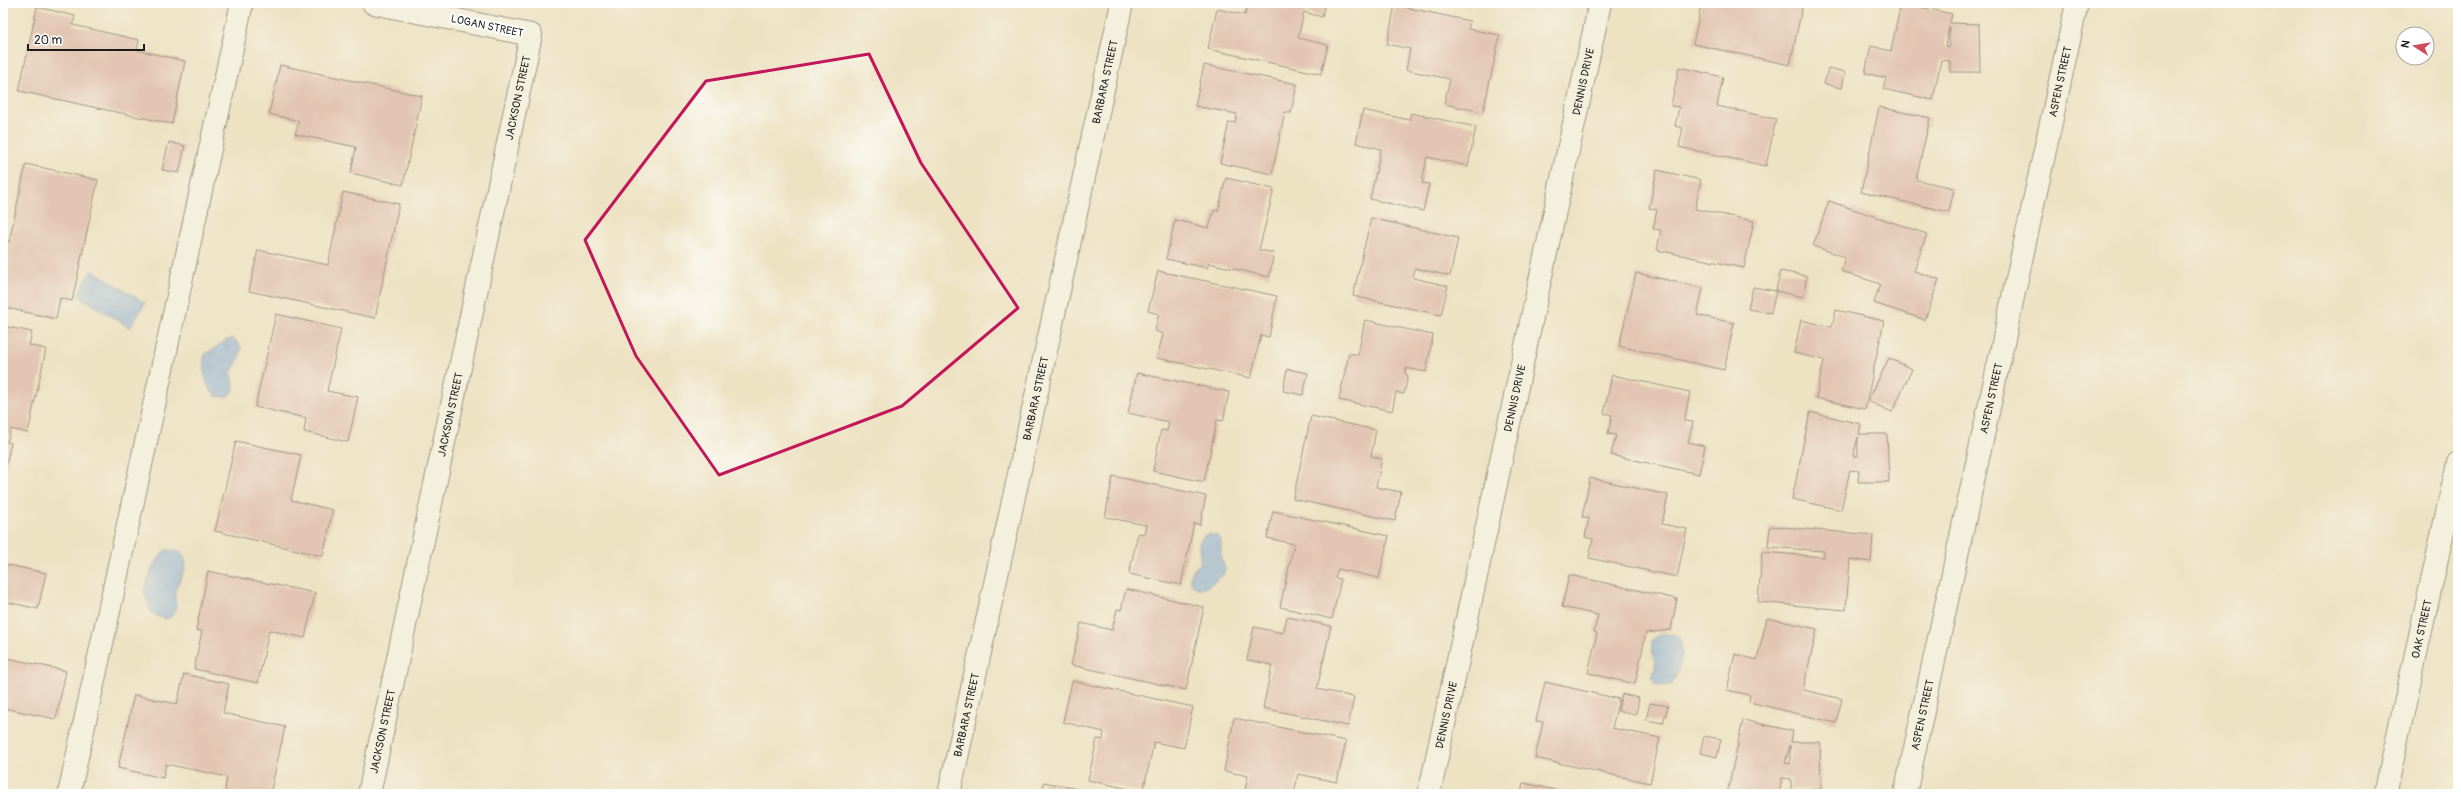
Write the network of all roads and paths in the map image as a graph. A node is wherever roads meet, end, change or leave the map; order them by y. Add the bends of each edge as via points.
1 (242, 3) edge
2 (373, 3) edge
3 (1122, 3) edge
4 (1600, 3) edge
5 (2076, 3) edge
6 (531, 36) joint
7 (2458, 464) edge
8 (68, 794) edge
9 (369, 794) edge
10 (949, 794) edge
11 (1429, 794) edge
12 (1905, 794) edge
13 (2385, 794) edge

1 - 8 street
2 - 6 street, LOGAN STREET
3 - 10 street, BARBARA STREET
4 - 11 street, DENNIS DRIVE
5 - 12 street, ASPEN STREET
6 - 9 street, JACKSON STREET
7 - 13 street, OAK STREET

